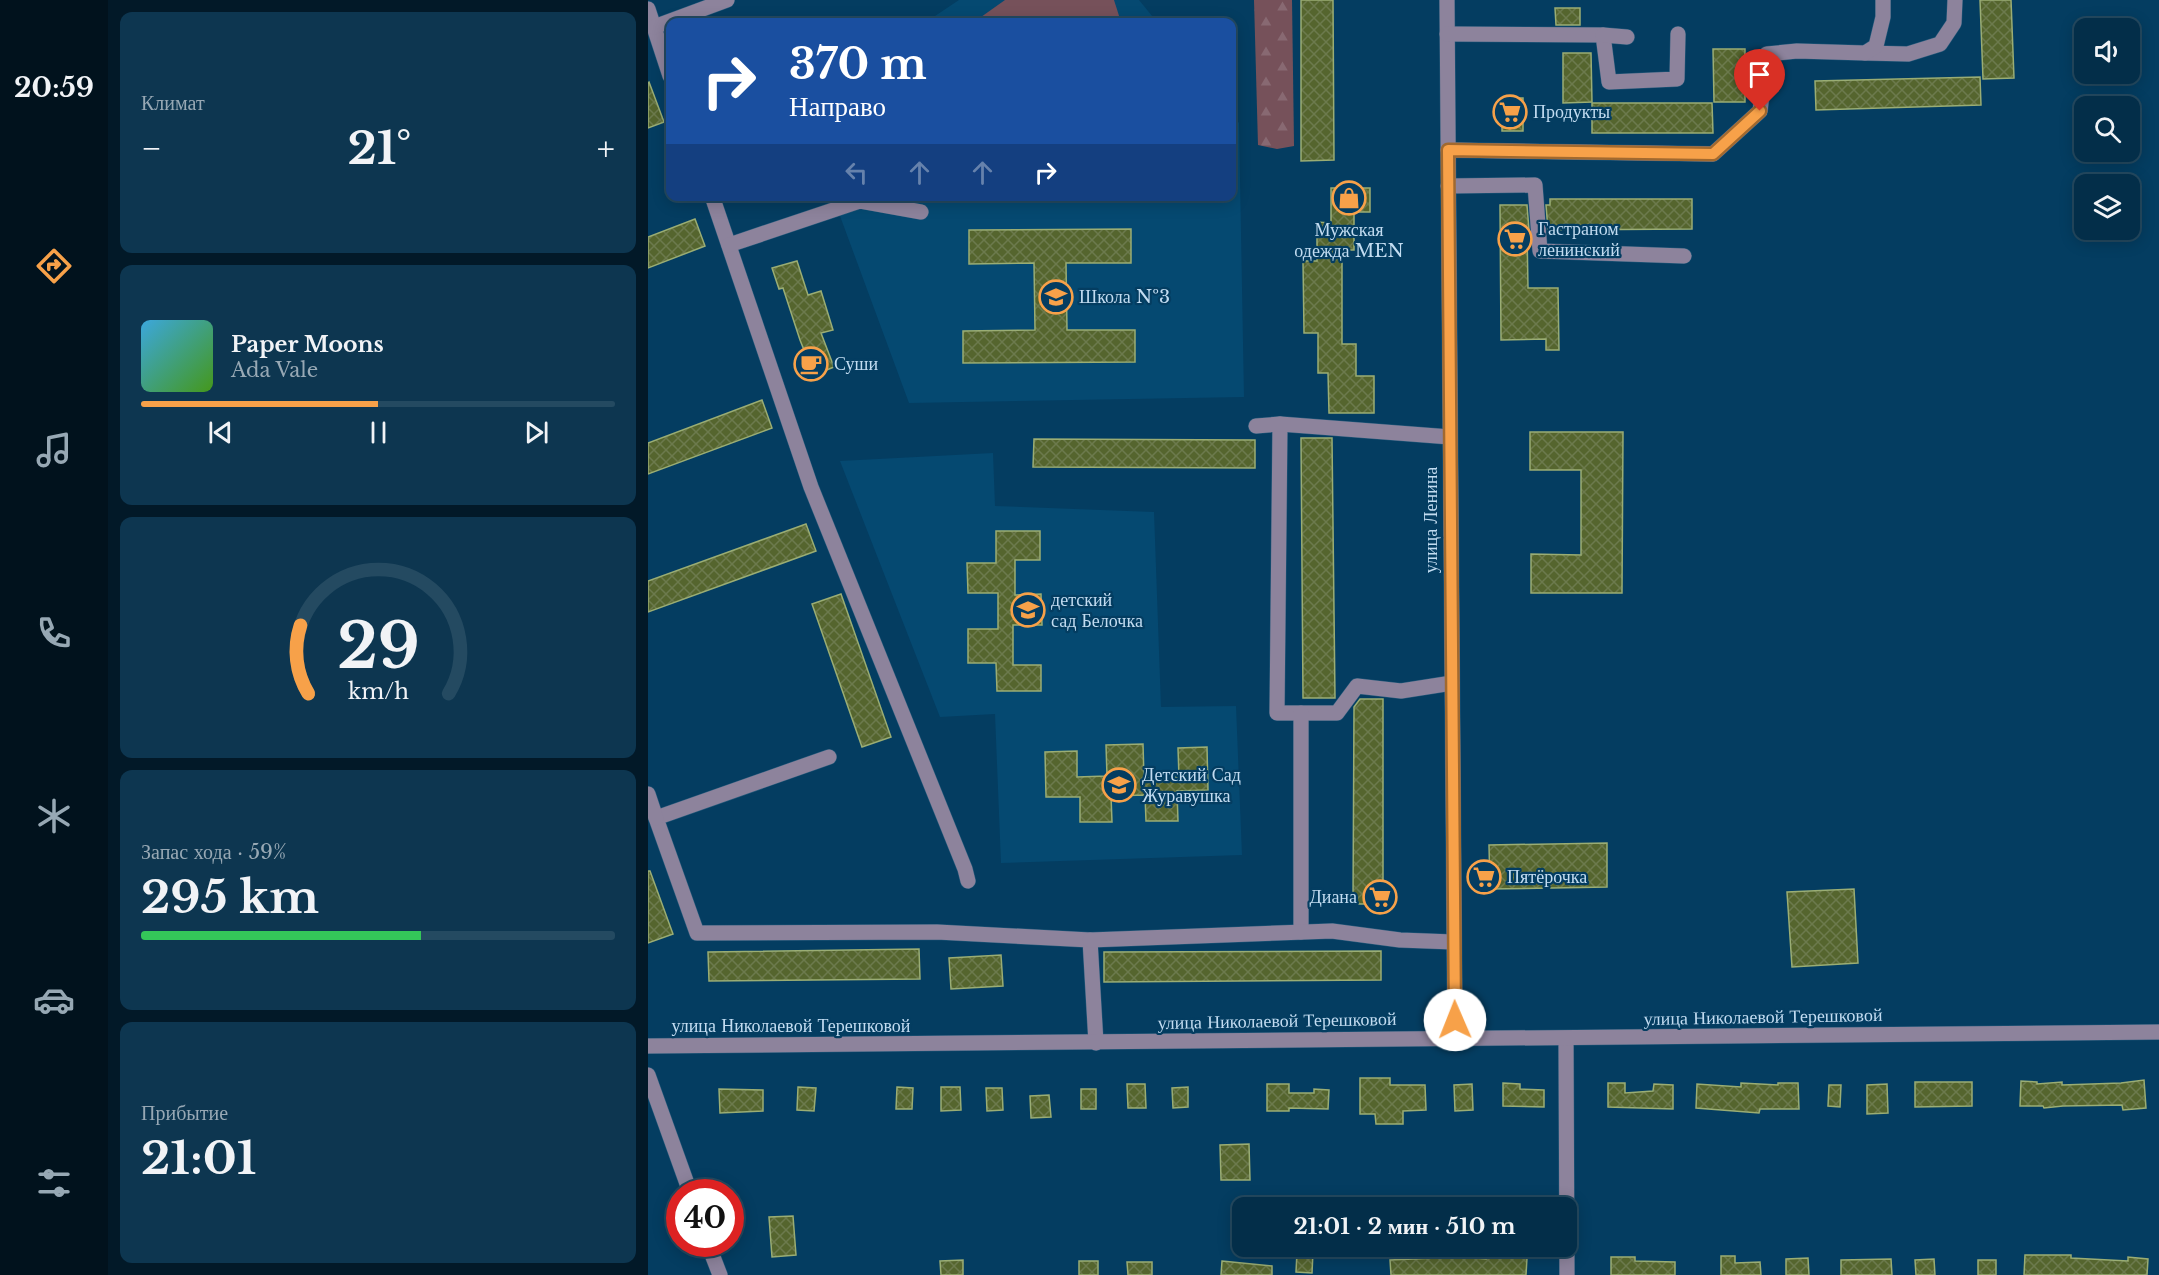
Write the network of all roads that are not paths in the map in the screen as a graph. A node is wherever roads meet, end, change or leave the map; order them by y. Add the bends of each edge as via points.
1 (727, 0) edge
2 (1447, 0) edge
3 (1883, 0) edge
4 (1955, 0) edge
5 (648, 9) edge
6 (678, 18) edge
7 (666, 23) edge
8 (654, 27) junction
9 (1447, 33) junction
10 (1678, 34) dead end
11 (1603, 35) junction
12 (1628, 36) dead end
13 (1864, 53) junction
14 (666, 63) edge
15 (1448, 150) junction
16 (1448, 186) junction
17 (714, 201) edge
18 (921, 212) dead end
19 (729, 245) junction
20 (1684, 256) dead end
21 (1280, 424) junction
22 (1256, 426) dead end
23 (1450, 437) junction
24 (1452, 683) junction
25 (1301, 713) junction
26 (829, 757) dead end
27 (648, 794) edge
28 (656, 818) junction
29 (968, 882) dead end
30 (1301, 932) junction
31 (1090, 940) junction
32 (1453, 942) junction
33 (2159, 1032) edge
34 (1566, 1039) junction
35 (1455, 1040) junction
36 (1096, 1042) junction
37 (648, 1046) edge
38 (648, 1075) edge
39 (685, 1179) edge
40 (713, 1257) edge
41 (720, 1275) edge
42 (1567, 1275) edge

1 - 6 street
2 - 9 street, улица Ленина
3 - 13 street via 1876,46
4 - 13 street via 1954,23 1940,44 1908,54
5 - 8 street
7 - 8 street
8 - 14 street
9 - 11 street
9 - 15 street, улица Ленина
10 - 11 street via 1677,79 1609,82
11 - 12 street
13 - 15 street via 1767,54 1760,111 1713,154
15 - 16 street, улица Ленина
16 - 20 street via 1535,185 1540,251
16 - 23 street, улица Ленина
17 - 19 street
18 - 19 street via 860,201
19 - 29 street via 811,487
21 - 22 street
21 - 23 street
21 - 25 street via 1277,713
23 - 24 street, улица Ленина
24 - 25 street via 1401,691 1357,686 1337,713
24 - 32 street, улица Ленина
25 - 30 street
26 - 28 street
27 - 28 street
28 - 31 street via 697,933 937,932
30 - 31 street
30 - 32 street via 1332,931
31 - 36 street
32 - 35 street, улица Ленина
33 - 34 street, улица Николаевой Терешковой
34 - 35 street, улица Николаевой Терешковой
34 - 42 street
35 - 36 street, улица Николаевой Терешковой
36 - 37 street, улица Николаевой Терешковой
38 - 39 street
40 - 41 street

